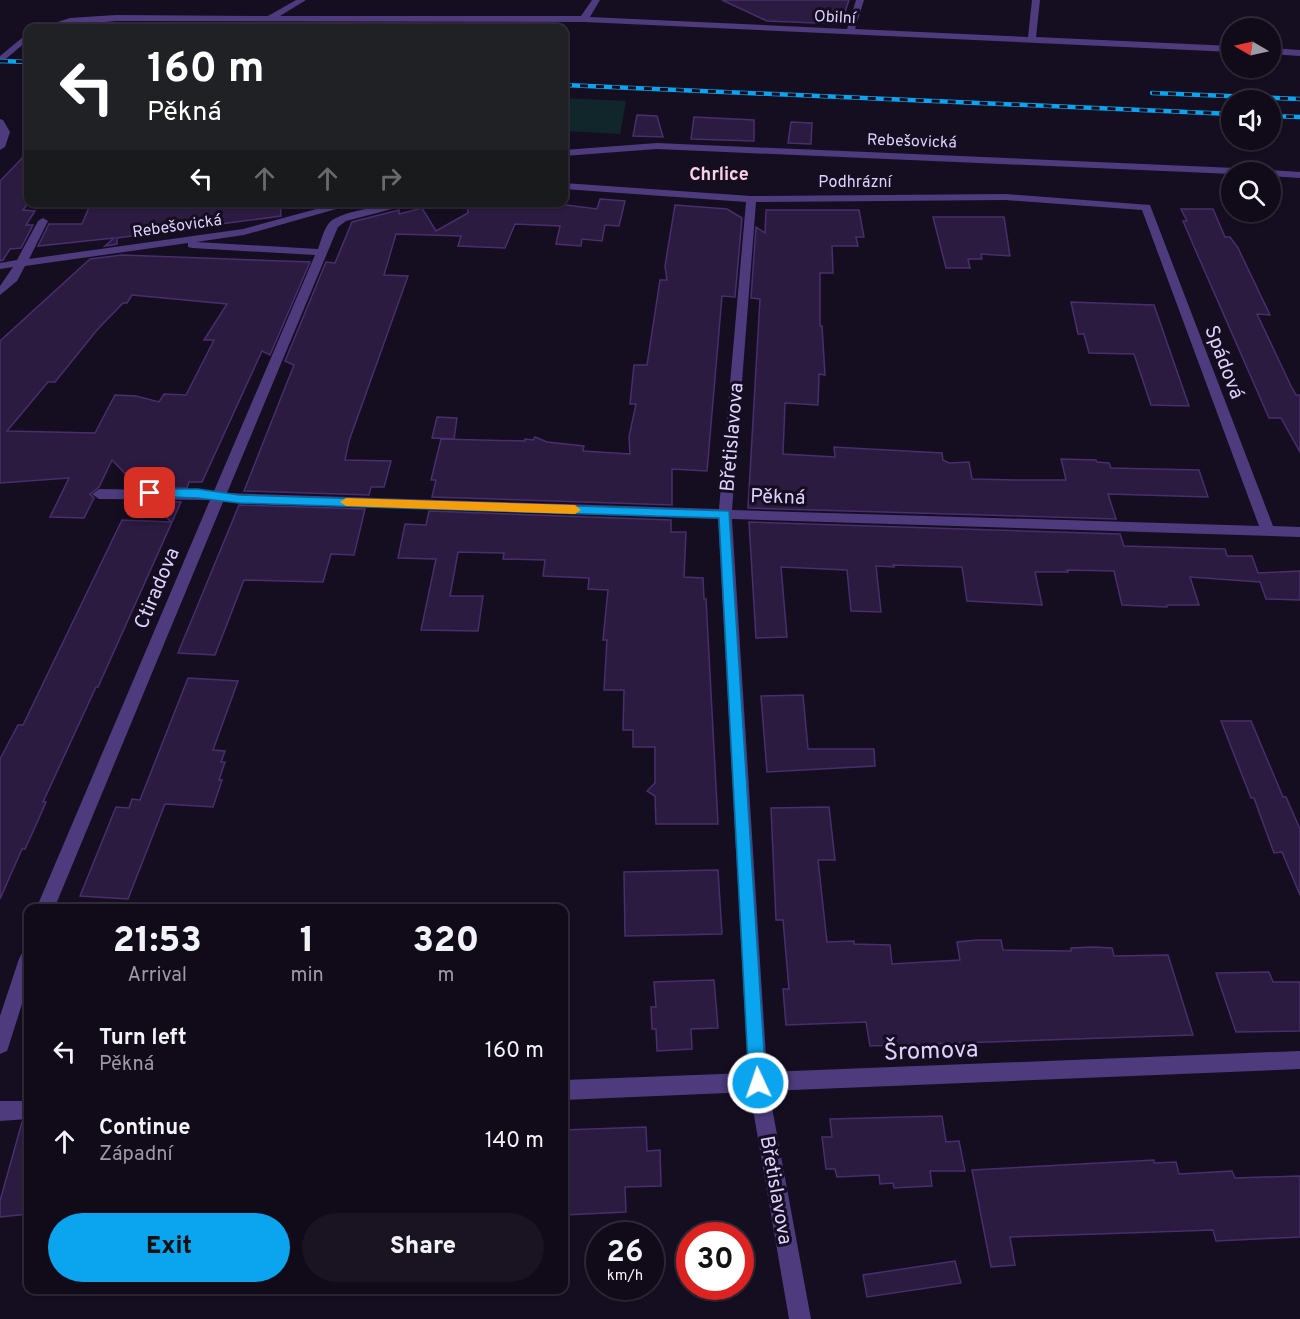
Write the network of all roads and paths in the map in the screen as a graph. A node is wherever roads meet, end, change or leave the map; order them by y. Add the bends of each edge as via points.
1 (302, 0) edge
2 (596, 0) edge
3 (860, 0) edge
4 (1036, 0) edge
5 (268, 18) junction
6 (584, 19) junction
7 (58, 24) edge
8 (850, 32) junction
9 (1032, 38) junction
10 (24, 40) edge
11 (1221, 48) edge
12 (1281, 52) edge
13 (1300, 53) edge
14 (0, 61) edge
15 (0, 122) edge
16 (0, 147) edge
17 (568, 153) edge
18 (1221, 170) edge
19 (1281, 174) edge
20 (1300, 175) edge
21 (568, 186) edge
22 (751, 199) junction
23 (337, 207) edge
24 (394, 207) edge
25 (1146, 207) joint
26 (43, 221) dead end
27 (184, 241) junction
28 (321, 252) junction
29 (20, 264) junction
30 (0, 266) edge
31 (0, 292) edge
32 (99, 494) dead end
33 (219, 496) junction
34 (725, 514) junction
35 (1268, 531) junction
36 (1300, 532) edge
37 (47, 904) edge
38 (24, 971) edge
39 (0, 1045) edge
40 (1300, 1060) edge
41 (758, 1083) junction
42 (568, 1090) edge
43 (24, 1110) edge
44 (0, 1111) edge
45 (800, 1319) edge

1 - 5 street
2 - 6 street
3 - 8 street
4 - 9 street
5 - 6 street, Obilní
5 - 7 street, Obilní via 98,18
6 - 8 street, Obilní
8 - 9 street, Obilní
9 - 11 street, Obilní
10 - 14 street
12 - 13 street
15 - 16 street via 5,132
17 - 18 street, Rebešovická via 657,146
19 - 20 street
21 - 22 street, Podhrázní
22 - 25 street, Podhrázní via 1005,197
22 - 34 street, Břetislavova
23 - 27 street, Rebešovická via 244,232
24 - 28 street via 337,221
25 - 35 street, Spádová
26 - 29 street
27 - 28 street via 203,248
27 - 29 street, Rebešovická
28 - 33 street, Ctiradova
29 - 30 street, Rebešovická
29 - 31 street via 13,279
32 - 33 street, Pěkná
33 - 34 street, Pěkná
33 - 37 street, Ctiradova
34 - 35 street, Pěkná
34 - 41 street, Břetislavova
35 - 36 street, Pěkná
38 - 39 street
40 - 41 street, Šromova
41 - 42 street, Šromova
41 - 45 street, Břetislavova
43 - 44 street

